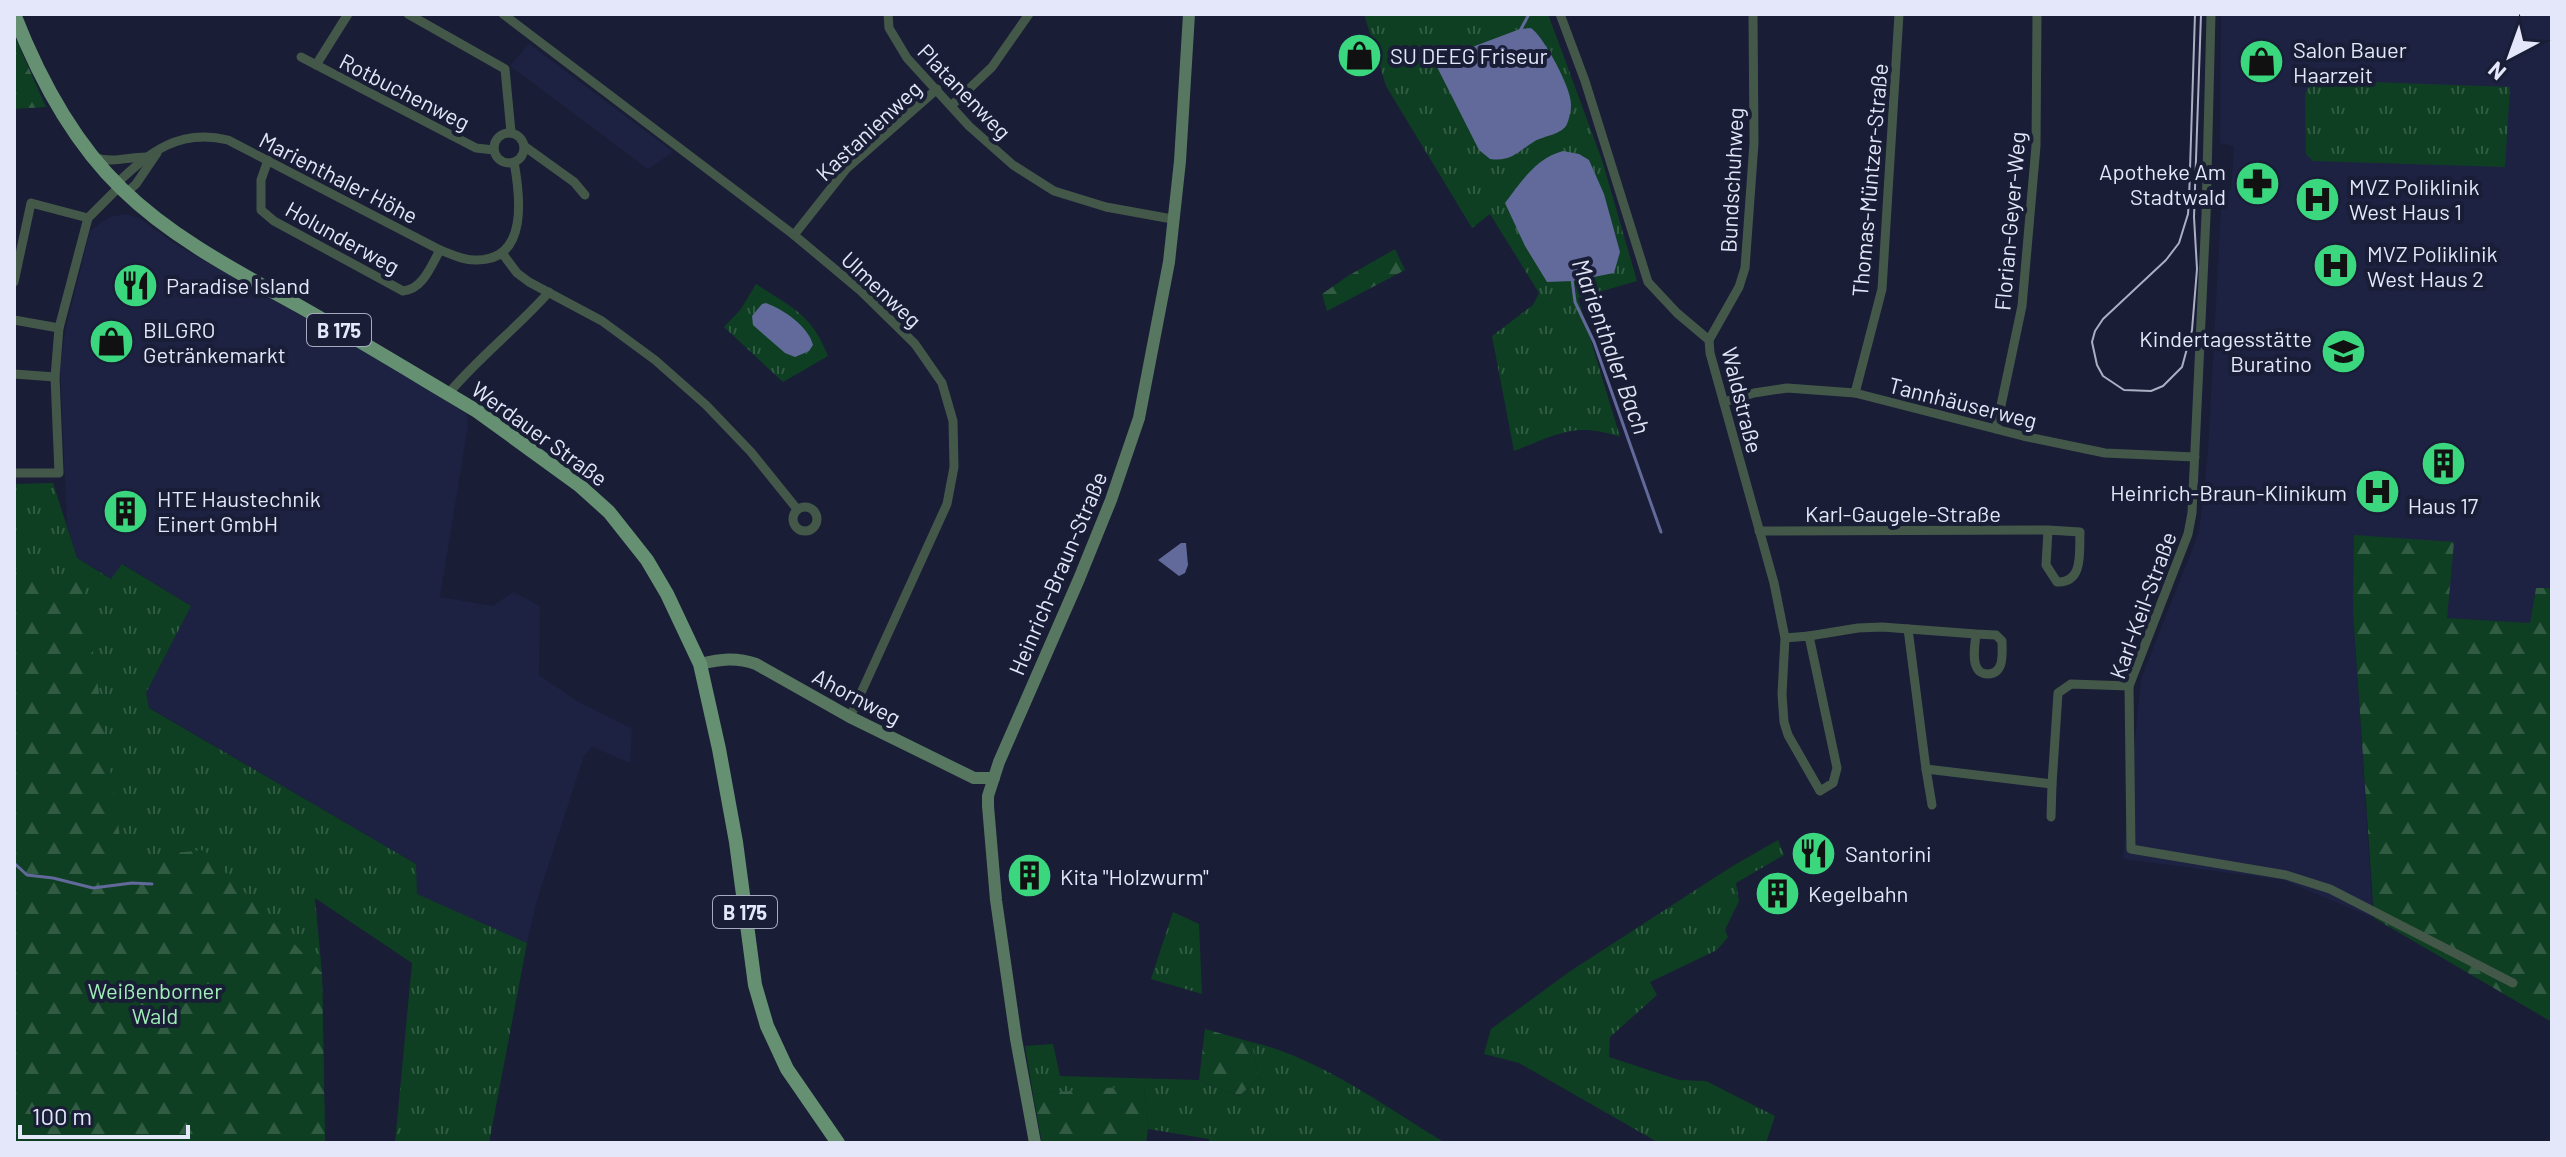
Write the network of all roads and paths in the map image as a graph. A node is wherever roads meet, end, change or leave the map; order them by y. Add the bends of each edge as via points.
1 (14, 14) edge
2 (348, 14) edge
3 (408, 14) edge
4 (503, 14) edge
5 (888, 14) edge
6 (1029, 14) edge
7 (1189, 14) edge
8 (1560, 14) edge
9 (1753, 14) edge
10 (1899, 14) edge
11 (2037, 14) edge
12 (2211, 14) edge
13 (301, 57) dead end
14 (316, 65) junction
15 (937, 89) junction
16 (952, 105) junction
17 (511, 132) junction
18 (524, 146) junction
19 (159, 150) junction
20 (494, 150) junction
21 (93, 157) junction
22 (147, 157) junction
23 (268, 160) junction
24 (514, 162) junction
25 (120, 188) junction
26 (585, 195) dead end
27 (88, 218) junction
28 (1172, 219) junction
29 (794, 235) junction
30 (440, 250) junction
31 (502, 253) junction
32 (14, 282) edge
33 (549, 292) junction
34 (14, 320) edge
35 (59, 328) junction
36 (1709, 340) junction
37 (14, 374) edge
38 (55, 377) junction
39 (1855, 393) junction
40 (448, 394) junction
41 (1724, 402) junction
42 (1996, 429) junction
43 (2195, 457) junction
44 (14, 473) edge
45 (797, 509) dead end
46 (2048, 530) junction
47 (1759, 531) junction
48 (1908, 629) junction
49 (1976, 634) junction
50 (1809, 636) junction
51 (1785, 638) junction
52 (700, 664) junction
53 (2129, 686) junction
54 (850, 717) junction
55 (1926, 769) junction
56 (994, 778) junction
57 (2052, 784) junction
58 (1932, 805) dead end
59 (2051, 817) dead end
60 (2513, 983) dead end
61 (838, 1143) edge
62 (1035, 1143) edge

1 - 21 main road, Werdauer Straße / B 175 via 63,116
2 - 14 street
3 - 17 street via 505,69
4 - 29 street, Ulmenweg
5 - 15 street, Platanenweg via 889,28 907,58
6 - 16 street, Kastanienweg via 992,67
7 - 28 street, Heinrich-Braun-Straße
8 - 36 street, Waldstraße via 1648,282
9 - 36 street, Bundschuhweg via 1754,143 1745,268
10 - 39 street, Thomas-Müntzer-Straße via 1882,289
11 - 42 street, Florian-Geyer-Weg via 2036,146 2022,306
12 - 43 street, Karl-Keil-Straße
13 - 14 street, Rotbuchenweg
14 - 20 street, Rotbuchenweg via 476,148
15 - 16 street, Platanenweg
15 - 29 street, Kastanienweg via 847,168
16 - 28 street, Platanenweg via 1013,165 1054,191
17 - 18 street
17 - 20 street via 496,141
18 - 24 street
18 - 26 street
19 - 22 street, Marienthaler Höhe
19 - 23 street, Marienthaler Höhe via 184,138 211,135
19 - 25 street via 136,184
20 - 24 street via 502,160
21 - 22 street, Marienthaler Höhe via 111,162
21 - 25 main road, Werdauer Straße / B 175
22 - 25 street, Marienthaler Höhe
23 - 30 street, Marienthaler Höhe
23 - 30 street, Holunderweg via 261,180 261,210 403,291 425,278
24 - 31 street via 519,224
25 - 27 street
25 - 40 main road, Werdauer Straße / B 175 via 174,231
27 - 32 street via 31,203
27 - 35 street
28 - 56 street, Heinrich-Braun-Straße via 1169,262 1139,418 1106,513
29 - 54 street, Ulmenweg via 915,344 942,383 953,421 954,467 947,504
30 - 31 street, Marienthaler Höhe via 474,261
31 - 33 street via 517,273
33 - 40 street
33 - 45 street via 602,321 655,360 751,452
34 - 35 street
35 - 38 street
36 - 41 street, Waldstraße
37 - 38 street
38 - 44 street via 59,473
39 - 41 street, Tannhäuserweg via 1787,388
39 - 42 street, Tannhäuserweg
40 - 52 main road, Werdauer Straße / B 175 via 539,455 609,512 647,560
41 - 47 street, Waldstraße
42 - 43 street, Tannhäuserweg via 2105,453
43 - 53 street, Karl-Keil-Straße via 2188,534
46 - 46 street, Karl-Gaugele-Straße via 2080,532 2078,569 2065,582 2057,582 2046,565
46 - 47 street, Karl-Gaugele-Straße
47 - 51 street, Waldstraße
48 - 49 street
48 - 50 street via 1858,628
48 - 55 street
49 - 49 street via 1975,665 1985,675 1993,673 2002,661 2002,641 1996,635
50 - 51 street
50 - 51 street, Waldstraße via 1837,768 1833,783 1820,791 1784,722
52 - 54 street, Ahornweg via 725,658 756,664
52 - 61 main road, Werdauer Straße / B 175 via 734,829 755,985 787,1069
53 - 57 street via 2071,684 2058,693
53 - 60 street, Karl-Keil-Straße via 2131,849 2286,875 2330,889
54 - 56 street, Ahornweg via 974,778
55 - 57 street
55 - 58 street
56 - 62 street, Heinrich-Braun-Straße via 988,806 996,900
57 - 59 street

